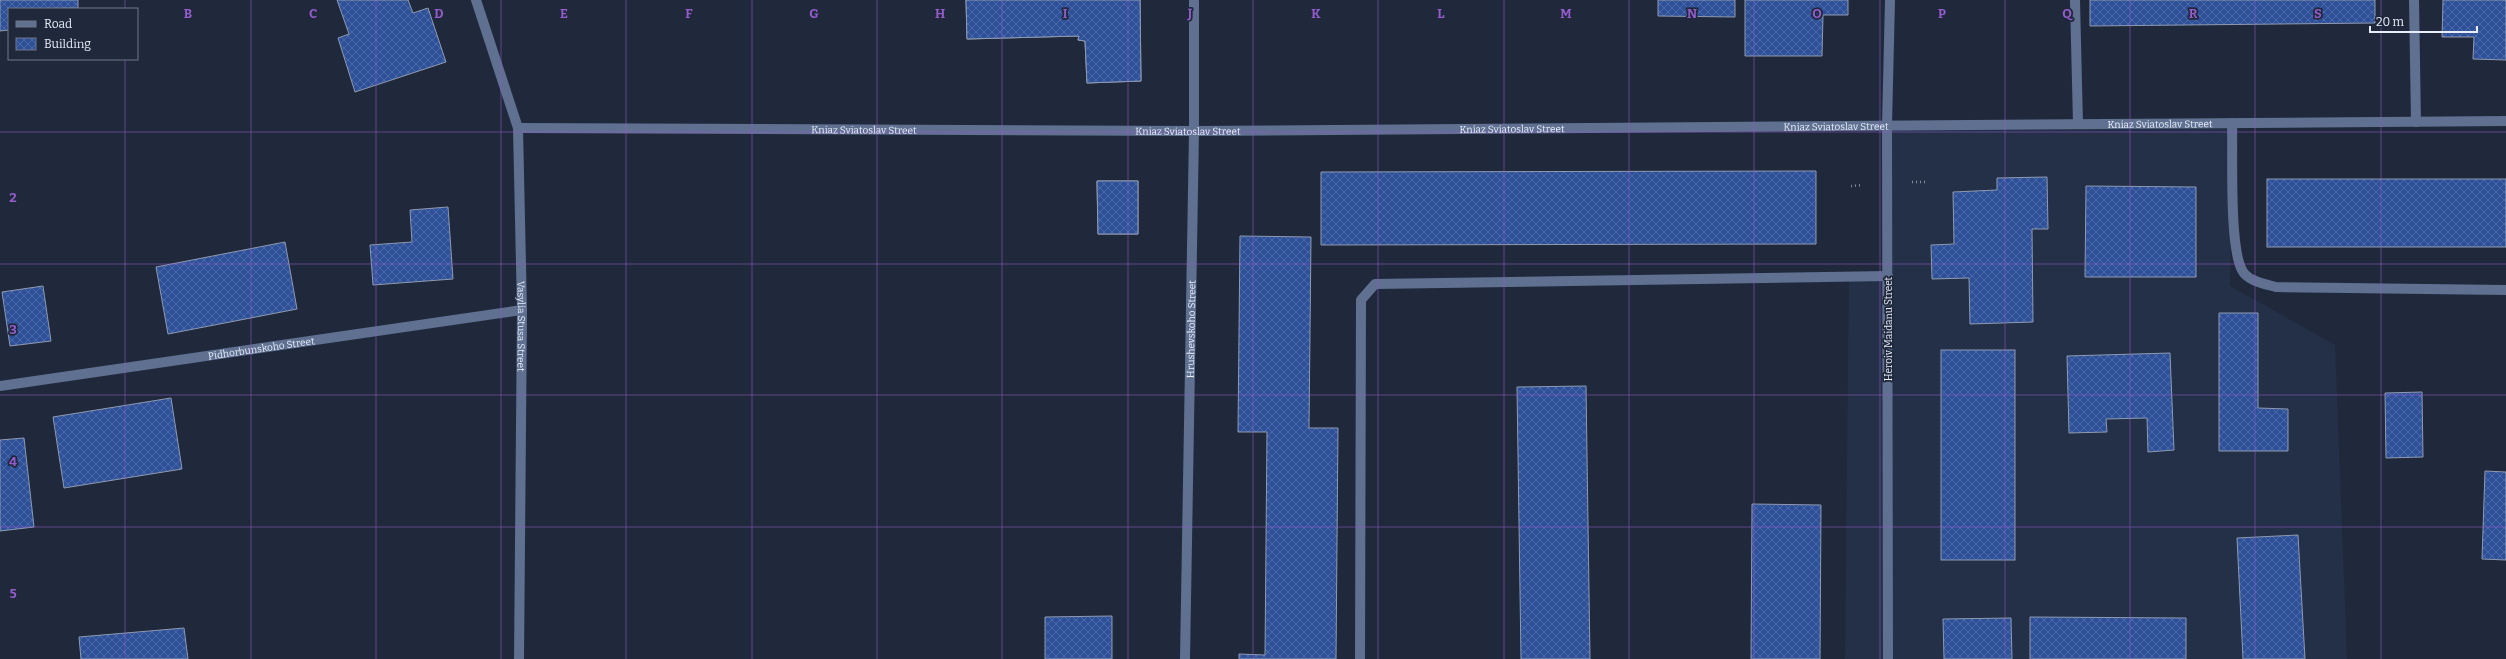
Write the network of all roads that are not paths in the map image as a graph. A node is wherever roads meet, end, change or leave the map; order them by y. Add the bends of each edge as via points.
1 (476, 0) edge
2 (1194, 0) edge
3 (1890, 0) edge
4 (2075, 0) edge
5 (2414, 0) edge
6 (2506, 121) edge
7 (2416, 122) junction
8 (2232, 123) junction
9 (2078, 124) junction
10 (1887, 125) junction
11 (518, 128) junction
12 (1194, 131) junction
13 (1888, 276) junction
14 (2506, 290) edge
15 (522, 310) junction
16 (0, 386) edge
17 (519, 659) edge
18 (1185, 659) edge
19 (1360, 659) edge
20 (1888, 659) edge

1 - 11 street, Vasylia Stusa Street
2 - 12 street, Hrushevskoho Street
3 - 10 street, Heroiv Maidanu Street
4 - 9 street
5 - 7 street
6 - 7 street, Kniaz Sviatoslav Street
7 - 8 street, Kniaz Sviatoslav Street
8 - 9 street, Kniaz Sviatoslav Street
8 - 14 street via 2236,249 2242,271 2256,281 2276,287
9 - 10 street, Kniaz Sviatoslav Street
10 - 12 street, Kniaz Sviatoslav Street
10 - 13 street, Heroiv Maidanu Street
11 - 12 street, Kniaz Sviatoslav Street
11 - 15 street, Vasylia Stusa Street
12 - 18 street, Hrushevskoho Street
13 - 19 street via 1375,284 1361,300
13 - 20 street, Heroiv Maidanu Street
15 - 16 street, Pidhorbunskoho Street
15 - 17 street, Vasylia Stusa Street

